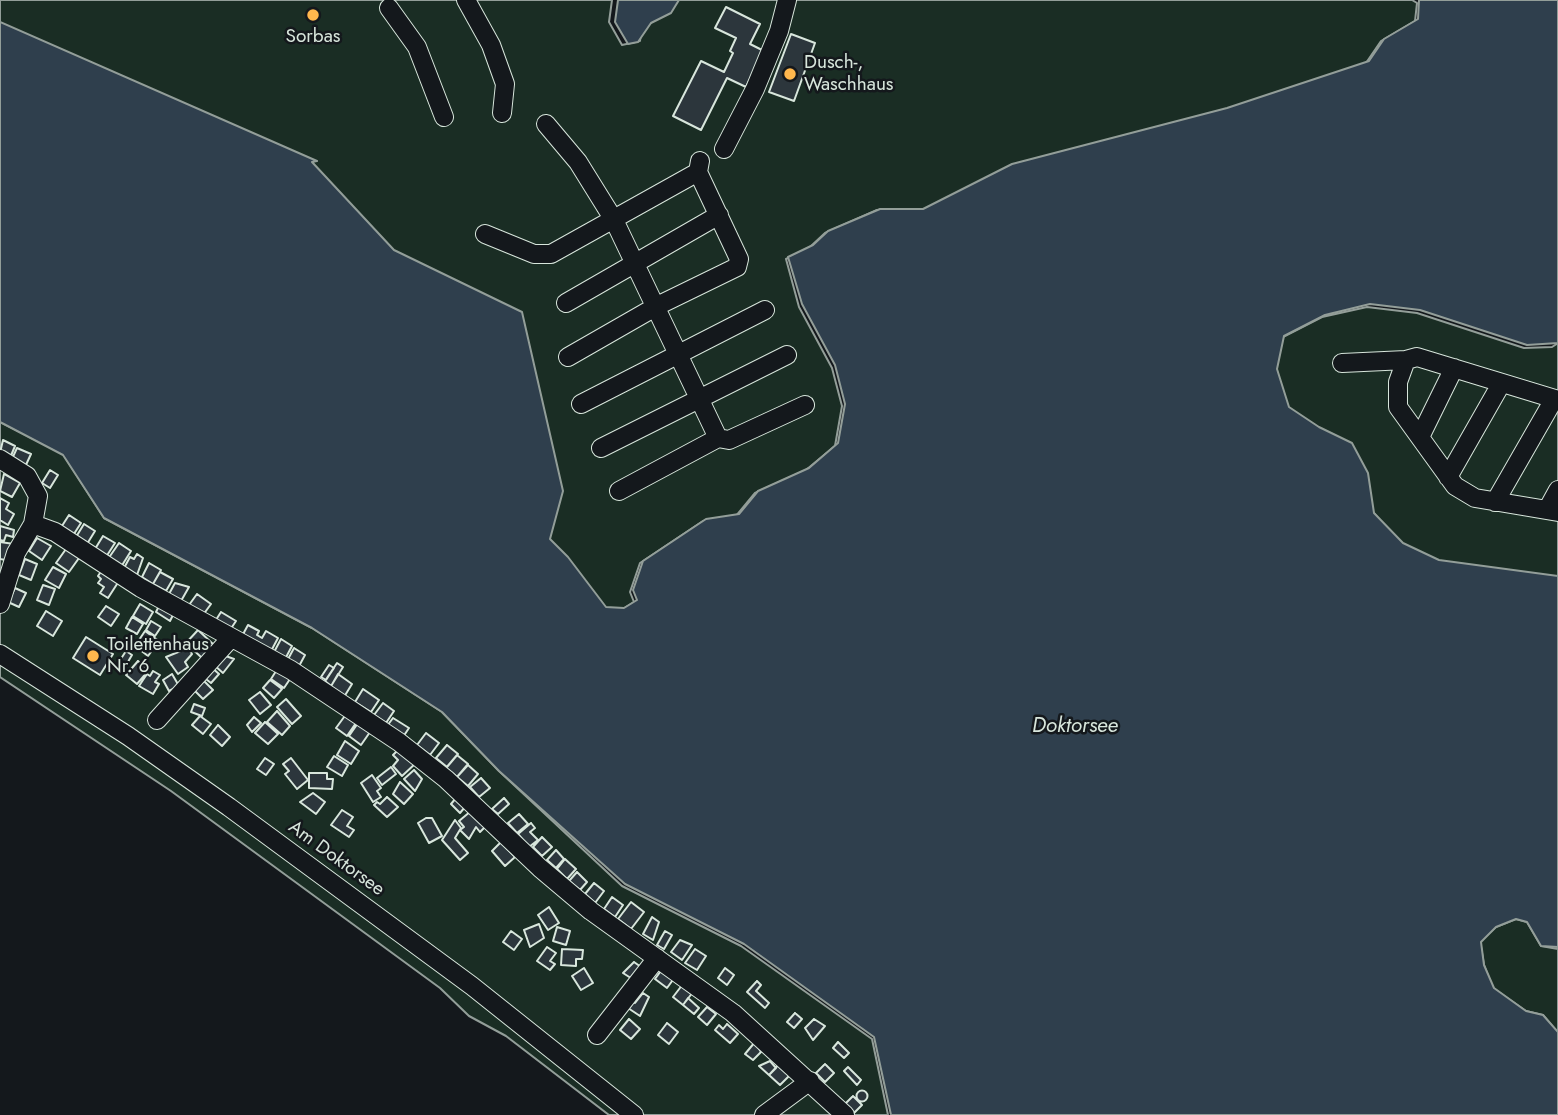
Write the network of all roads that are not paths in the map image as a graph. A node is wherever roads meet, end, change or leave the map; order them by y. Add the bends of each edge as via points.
1 (466, 0) edge
2 (787, 0) edge
3 (389, 8) dead end
4 (502, 113) dead end
5 (444, 117) dead end
6 (546, 124) dead end
7 (724, 149) dead end
8 (719, 215) junction
9 (614, 220) junction
10 (485, 234) dead end
11 (636, 265) junction
12 (566, 303) dead end
13 (657, 306) junction
14 (765, 310) dead end
15 (679, 351) junction
16 (787, 355) dead end
17 (568, 356) dead end
18 (1406, 360) junction
19 (1342, 363) dead end
20 (1454, 368) junction
21 (1501, 384) junction
22 (701, 398) junction
23 (1555, 400) edge
24 (581, 404) dead end
25 (805, 405) dead end
26 (1420, 437) junction
27 (718, 438) junction
28 (601, 447) dead end
29 (0, 459) edge
30 (1448, 477) junction
31 (1558, 490) edge
32 (619, 491) dead end
33 (1495, 502) junction
34 (1552, 511) edge
35 (33, 524) junction
36 (0, 604) edge
37 (230, 639) junction
38 (0, 654) edge
39 (157, 720) dead end
40 (657, 958) junction
41 (597, 1035) dead end
42 (810, 1081) junction
43 (634, 1115) edge
44 (764, 1115) edge
45 (845, 1115) edge

1 - 4 street via 491,45 505,85
2 - 7 street via 755,89
3 - 5 street via 417,47
6 - 9 street via 578,162
8 - 9 street via 699,166
8 - 11 street
8 - 13 street via 739,259 737,267
9 - 10 street via 551,254 534,254
9 - 11 street
11 - 12 street
11 - 13 street
13 - 15 street
13 - 17 street
14 - 15 street
15 - 22 street
15 - 24 street
16 - 22 street
18 - 19 street
18 - 20 street via 1418,357
18 - 26 street via 1398,382 1398,407
20 - 21 street
20 - 26 street
21 - 23 street
21 - 30 street
22 - 27 street
22 - 28 street
23 - 33 street
25 - 27 street via 729,440
26 - 30 street
27 - 32 street
29 - 35 street via 27,476 38,496
30 - 33 street via 1475,498
31 - 34 street
33 - 34 street
35 - 36 street via 16,553
35 - 37 street via 55,532
37 - 39 street
37 - 40 street via 291,670 399,742 469,798 591,911
38 - 43 street, Am Doktorsee via 229,807 472,986
40 - 41 street
40 - 42 street via 733,1013
42 - 44 street
42 - 45 street

